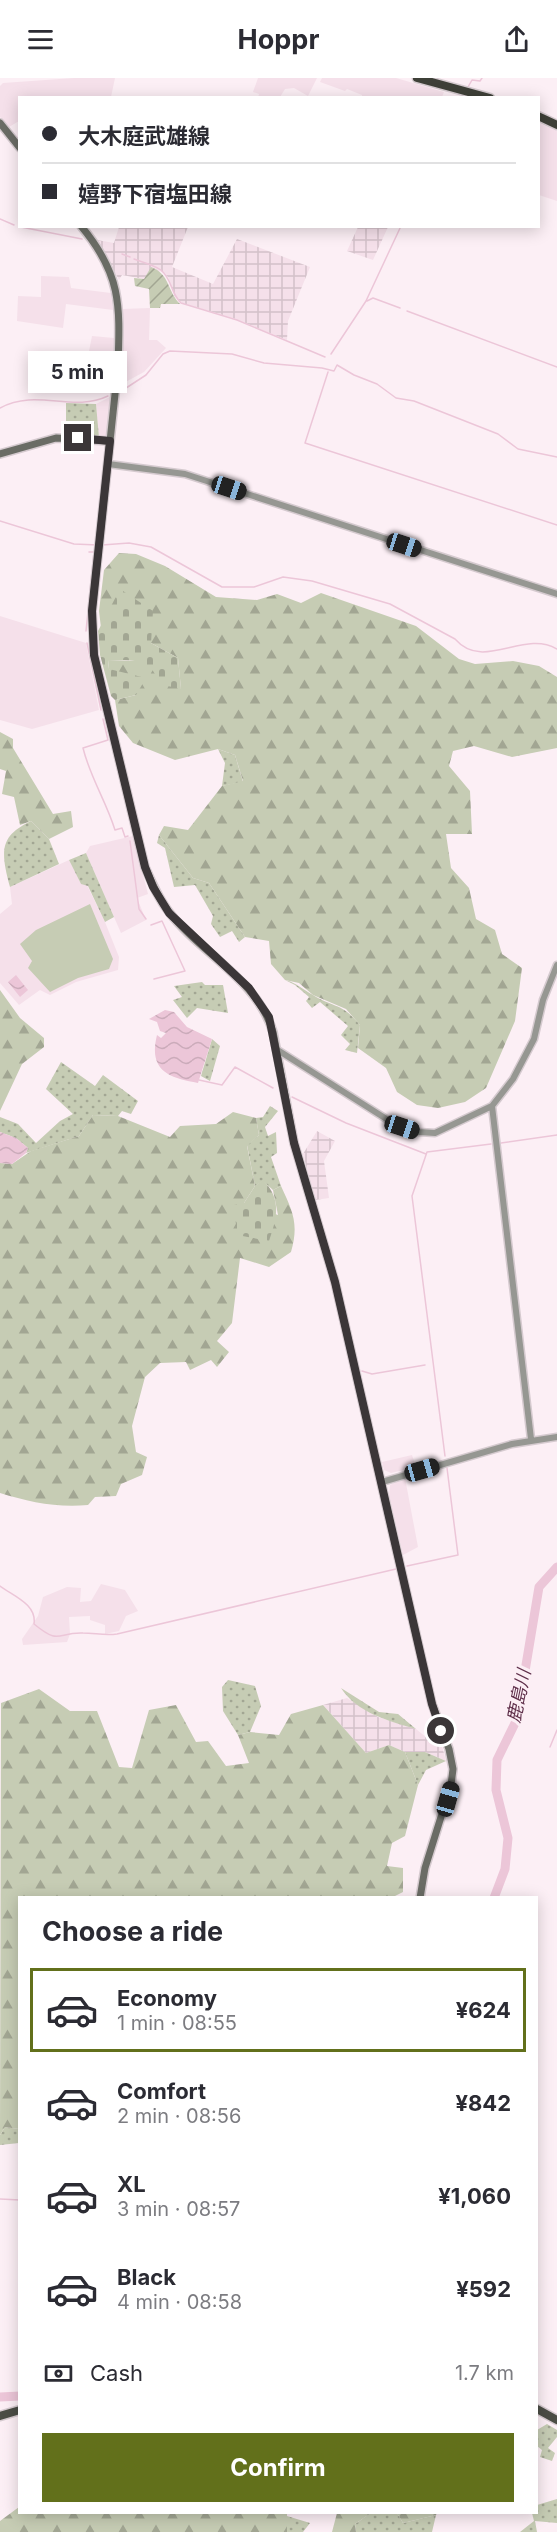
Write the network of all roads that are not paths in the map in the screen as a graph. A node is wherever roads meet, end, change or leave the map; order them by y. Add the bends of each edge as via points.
1 (417, 78) edge
2 (483, 96) edge
3 (540, 117) edge
4 (0, 123) edge
5 (557, 125) edge
6 (18, 146) edge
7 (82, 228) edge
8 (110, 441) junction
9 (0, 454) edge
10 (108, 464) junction
11 (557, 594) edge
12 (557, 965) edge
13 (276, 1049) junction
14 (492, 1106) junction
15 (557, 1437) edge
16 (531, 1439) junction
17 (382, 1482) junction
18 (420, 1896) edge
19 (538, 2410) edge
20 (18, 2411) edge
21 (0, 2416) edge
22 (557, 2420) edge

1 - 2 highway
3 - 5 highway
4 - 6 main road
7 - 8 main road via 106,261 116,285 118,366
8 - 9 main road via 56,438
8 - 10 main road
10 - 11 street via 185,474
10 - 13 main road via 92,611 94,655 145,867 169,913 260,1001 269,1017
12 - 14 street via 525,1058
13 - 14 street via 388,1120 419,1132 435,1133
13 - 17 main road via 294,1143 335,1282
14 - 16 street
15 - 16 street
16 - 17 street
17 - 18 main road via 432,1704 453,1769
19 - 22 main road
20 - 21 main road

